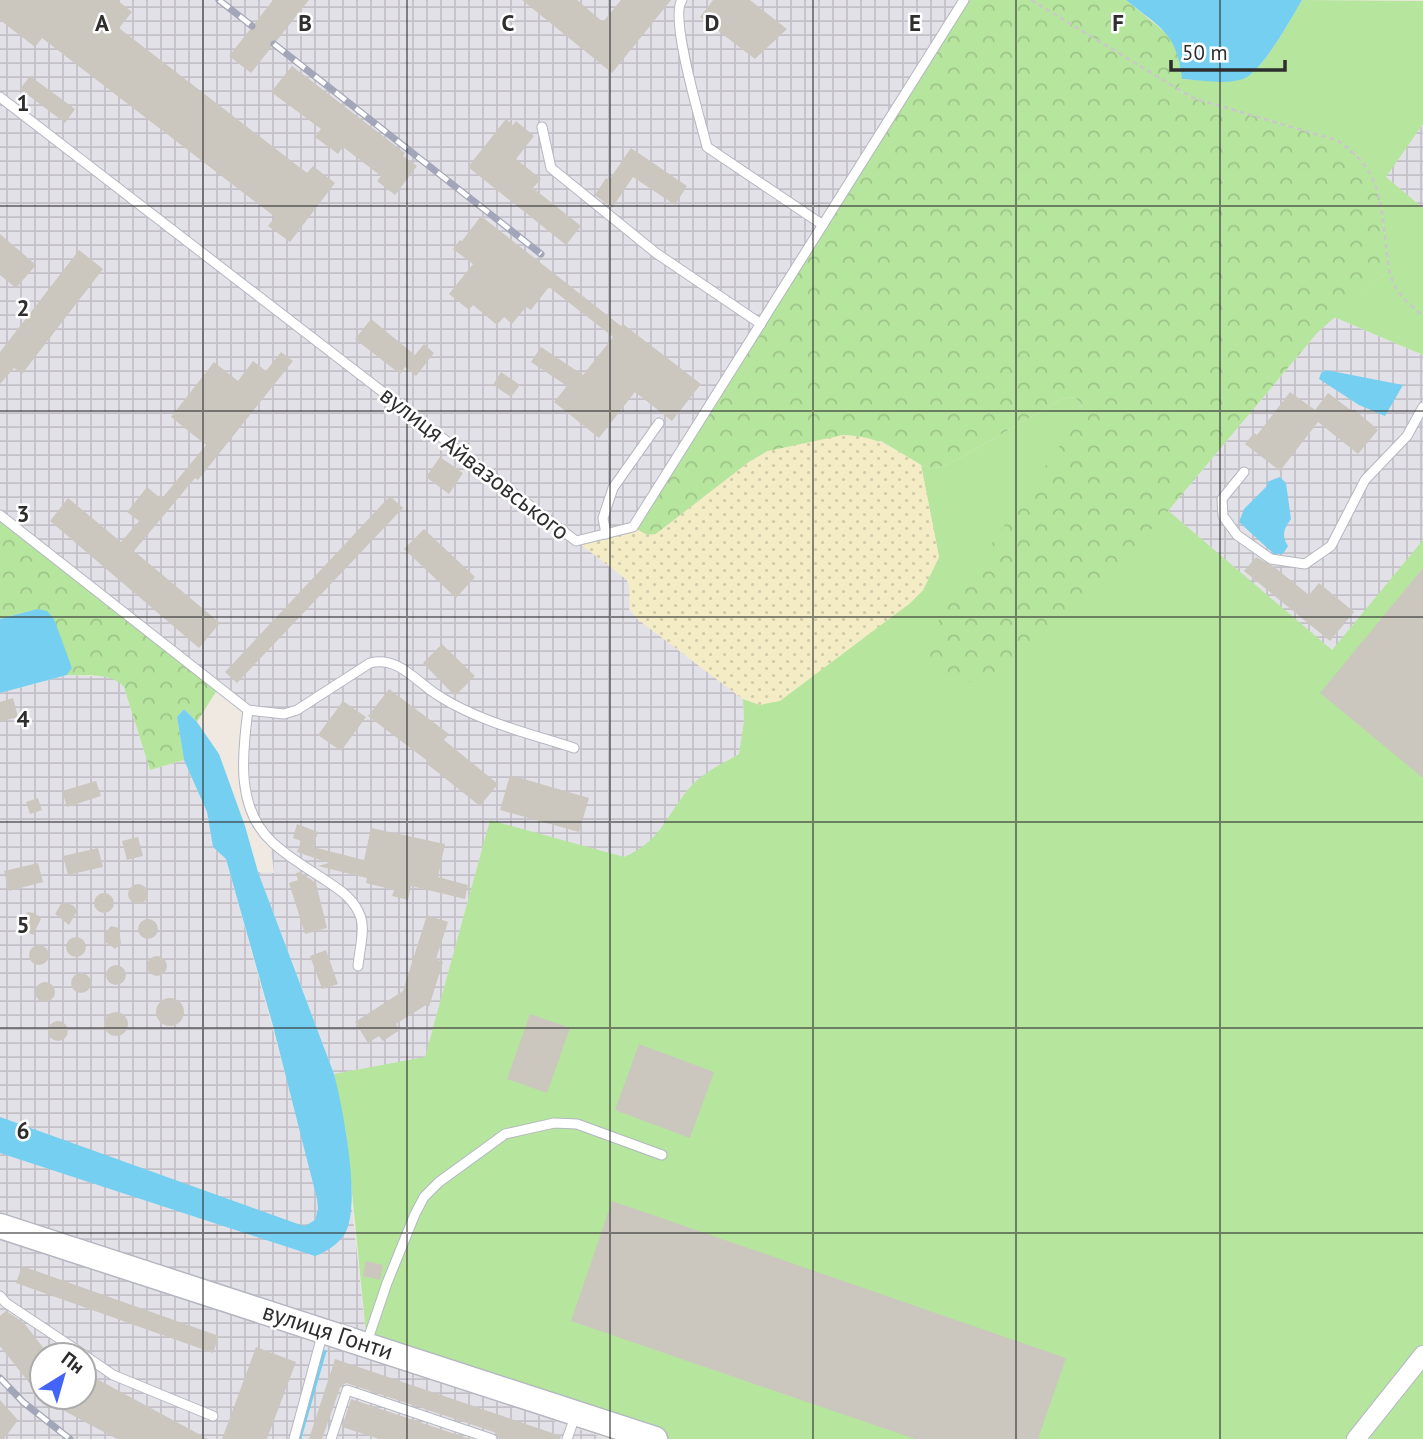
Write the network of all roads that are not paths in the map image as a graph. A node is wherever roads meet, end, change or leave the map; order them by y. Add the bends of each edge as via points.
1 (682, 0) edge
2 (964, 0) edge
3 (0, 97) edge
4 (542, 127) dead end
5 (823, 225) junction
6 (761, 324) junction
7 (1423, 407) edge
8 (659, 423) dead end
9 (1244, 472) dead end
10 (0, 515) edge
11 (606, 534) junction
12 (248, 710) junction
13 (574, 748) dead end
14 (358, 966) dead end
15 (662, 1155) dead end
16 (0, 1226) edge
17 (0, 1296) edge
18 (324, 1330) junction
19 (63, 1341) edge
20 (367, 1344) junction
21 (1423, 1355) edge
22 (98, 1364) edge
23 (576, 1412) junction
24 (213, 1416) dead end
25 (294, 1439) edge
26 (331, 1439) edge
27 (492, 1439) edge
28 (567, 1439) edge
29 (655, 1439) edge
30 (1356, 1439) edge

1 - 5 lane via 679,32 707,147
2 - 5 lane, вулиця Айвазовського
3 - 11 lane, вулиця Айвазовського via 576,541
4 - 6 lane via 551,168 656,253
5 - 6 lane, вулиця Айвазовського
6 - 11 lane, вулиця Айвазовського via 633,527
7 - 9 lane via 1407,436 1365,480 1331,545 1305,564 1271,559 1237,535 1223,516 1222,499
8 - 11 lane via 613,488 603,518
10 - 12 lane
12 - 13 lane via 284,715 381,660 394,663 439,696 483,719
12 - 14 lane via 244,778 253,816 284,853 355,904 362,920
15 - 20 lane via 577,1124 554,1123 505,1134 424,1197
16 - 18 street, вулиця Гонти
17 - 19 lane
18 - 20 street, вулиця Гонти
18 - 25 lane
20 - 23 street, вулиця Гонти
21 - 30 street
22 - 24 lane
23 - 28 lane
23 - 29 street, вулиця Гонти
26 - 27 lane via 347,1390

